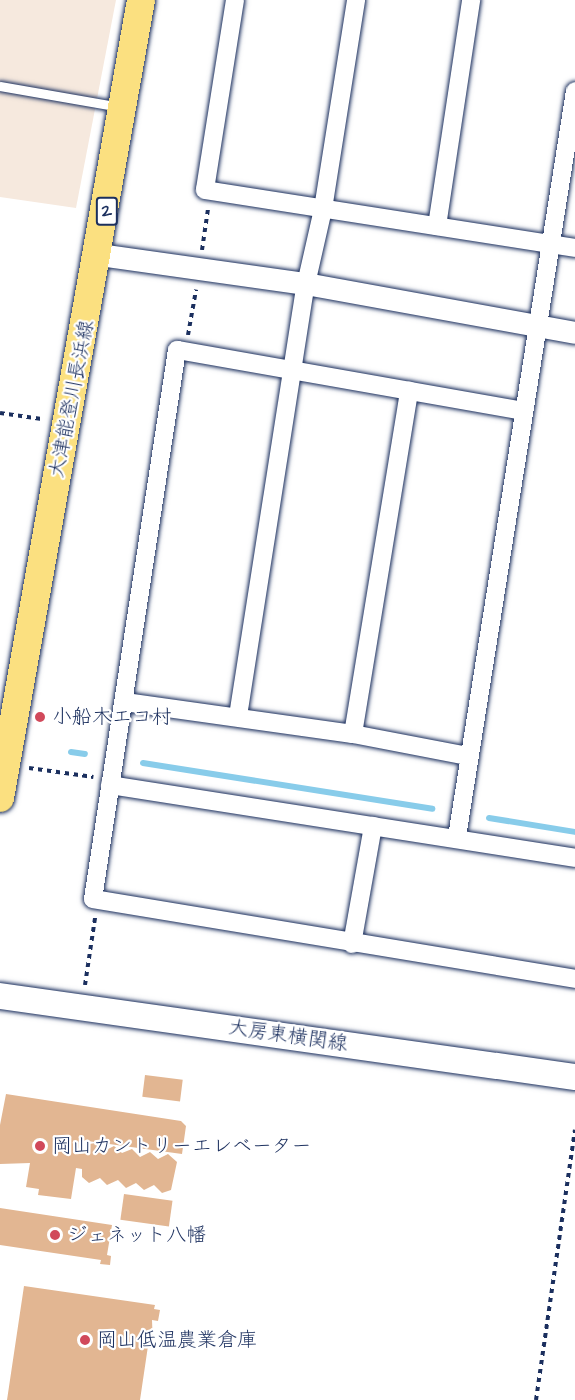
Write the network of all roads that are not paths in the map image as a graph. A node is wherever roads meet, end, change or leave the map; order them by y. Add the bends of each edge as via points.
1 (141, 0) edge
2 (235, 0) edge
3 (357, 0) edge
4 (471, 0) edge
5 (0, 86) edge
6 (575, 91) edge
7 (125, 108) junction
8 (323, 209) junction
9 (437, 226) junction
10 (550, 244) junction
11 (575, 248) edge
12 (99, 255) junction
13 (306, 284) junction
14 (536, 326) junction
15 (575, 333) edge
16 (292, 369) junction
17 (409, 391) junction
18 (524, 411) junction
19 (125, 702) junction
20 (238, 716) junction
21 (353, 734) junction
22 (467, 756) junction
23 (111, 782) junction
24 (0, 798) edge
25 (373, 826) junction
26 (457, 837) junction
27 (575, 858) edge
28 (352, 944) junction
29 (575, 979) edge
30 (0, 996) edge
31 (575, 1077) edge

1 - 7 main road, 大津能登川長浜線 / 2
2 - 8 street via 206,190
3 - 8 street
4 - 9 street
5 - 7 lane
6 - 10 street
7 - 12 main road, 大津能登川長浜線 / 2
8 - 9 street
8 - 13 street
9 - 10 street
10 - 11 street
10 - 14 street
12 - 13 street
12 - 24 main road, 大津能登川長浜線 / 2
13 - 14 street
13 - 16 street
14 - 15 street
14 - 18 street
16 - 17 street
16 - 19 street via 177,350
16 - 20 street
17 - 18 street
17 - 21 street
18 - 22 street
19 - 20 street
19 - 23 street
20 - 21 street
21 - 22 street
22 - 26 street
23 - 25 street
23 - 28 street via 93,899
25 - 26 street
25 - 28 street
26 - 27 street
28 - 29 street
30 - 31 main road, 大房東横関線

